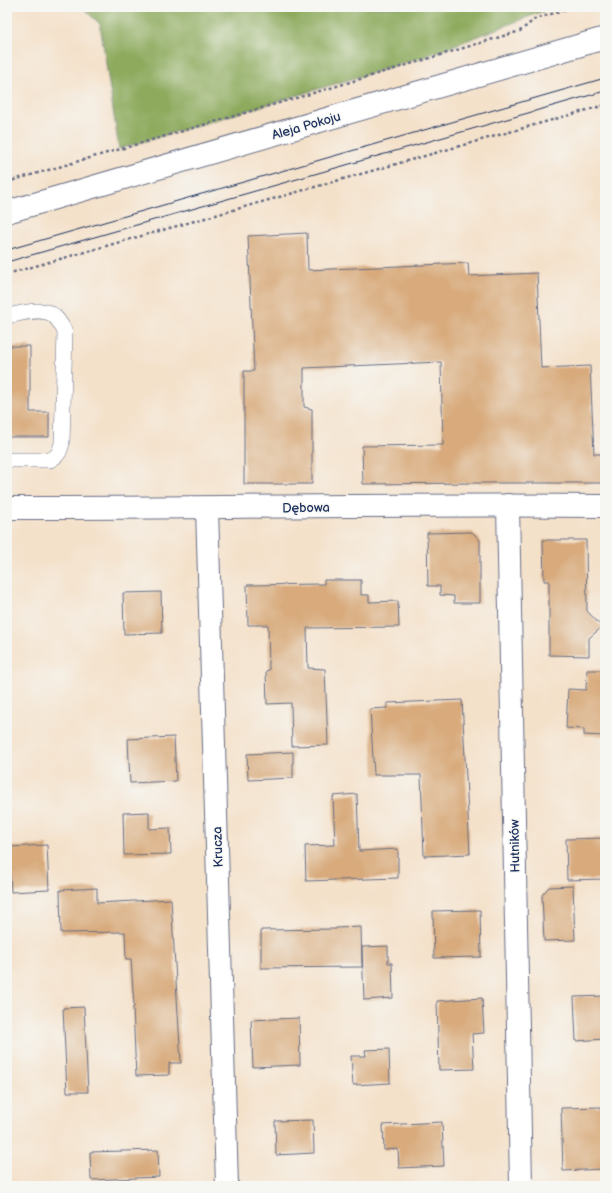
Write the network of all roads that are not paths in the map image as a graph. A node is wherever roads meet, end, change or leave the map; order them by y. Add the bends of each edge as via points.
1 (604, 38) edge
2 (7, 212) edge
3 (7, 316) edge
4 (7, 460) edge
5 (508, 505) junction
6 (605, 506) edge
7 (7, 508) edge
8 (207, 508) junction
9 (227, 1186) edge
10 (521, 1186) edge

1 - 2 street, Aleja Pokoju
3 - 4 lane via 38,310 53,314 65,332 60,451 57,457 50,460
5 - 6 street, Dębowa
5 - 8 street, Dębowa
5 - 10 street, Hutników
7 - 8 street, Dębowa
8 - 9 street, Krucza

